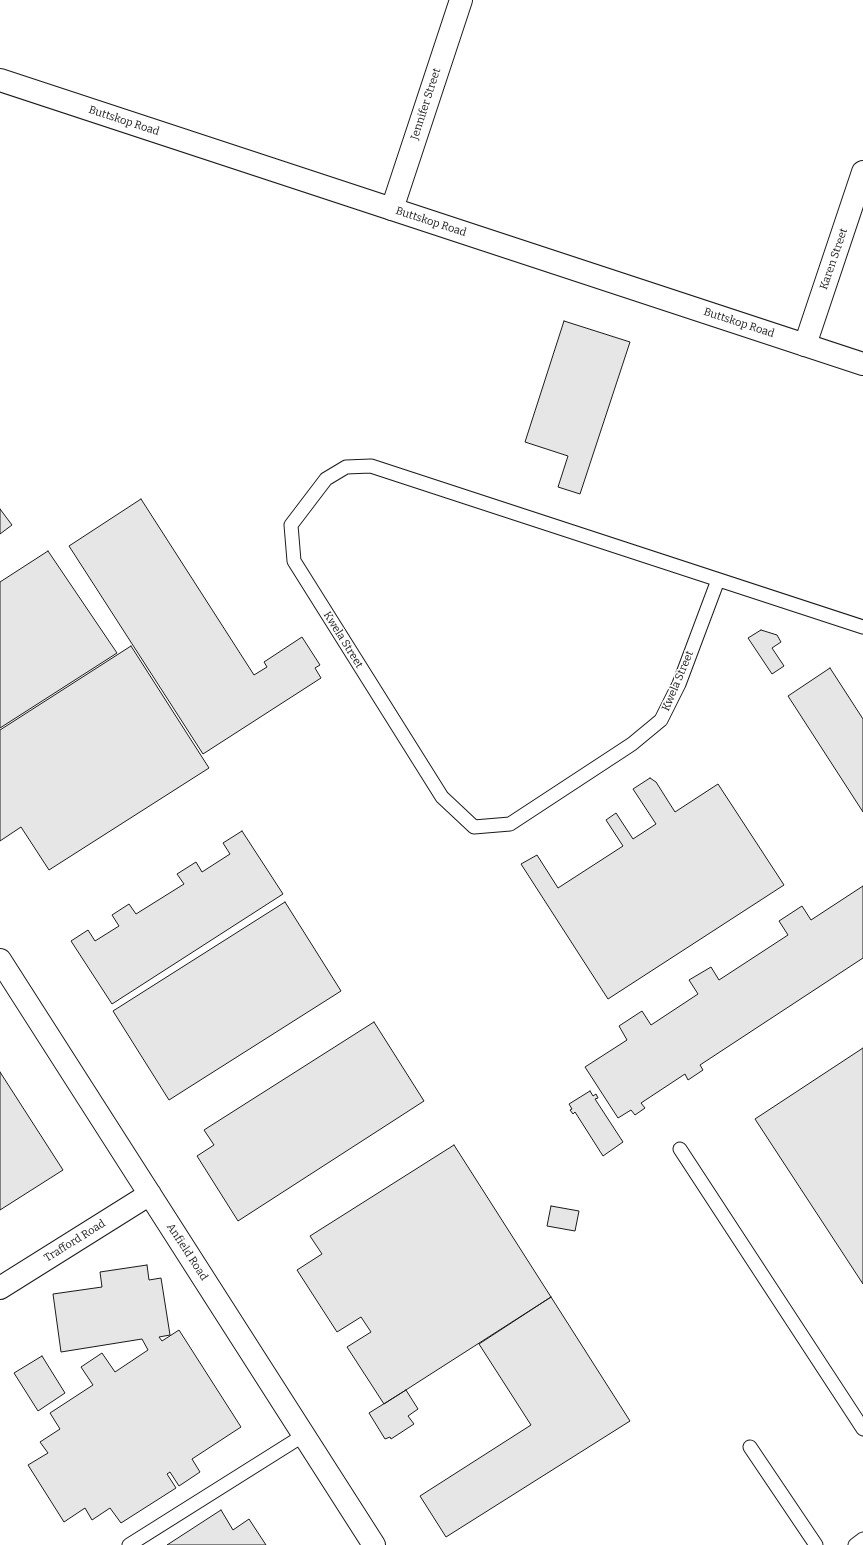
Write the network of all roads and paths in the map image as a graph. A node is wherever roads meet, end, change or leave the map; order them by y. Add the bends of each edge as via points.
1 (461, 0) edge
2 (0, 80) edge
3 (863, 172) edge
4 (392, 209) junction
5 (805, 345) junction
6 (863, 364) edge
7 (718, 580) junction
8 (863, 627) edge
9 (0, 960) edge
10 (680, 1149) dead end
11 (150, 1194) junction
12 (0, 1288) edge
13 (863, 1429) edge
14 (304, 1435) junction
15 (750, 1447) dead end
16 (863, 1540) edge
17 (129, 1545) edge
18 (374, 1545) edge
19 (816, 1545) edge
20 (855, 1545) edge

1 - 4 street, Jennifer Street
2 - 4 street, Buttskop Road
3 - 5 street, Karen Street
4 - 5 street, Buttskop Road
5 - 6 street, Buttskop Road
7 - 7 lane, Kwela Street via 679,684 660,720 632,744 510,824 474,827 442,797 294,560 291,525 326,479 346,467 371,466
7 - 8 lane, Kwela Street
9 - 11 street, Anfield Road
10 - 13 lane
11 - 12 street, Trafford Road
11 - 14 street, Anfield Road
14 - 17 lane
14 - 18 street, Anfield Road
15 - 19 lane
16 - 20 lane

